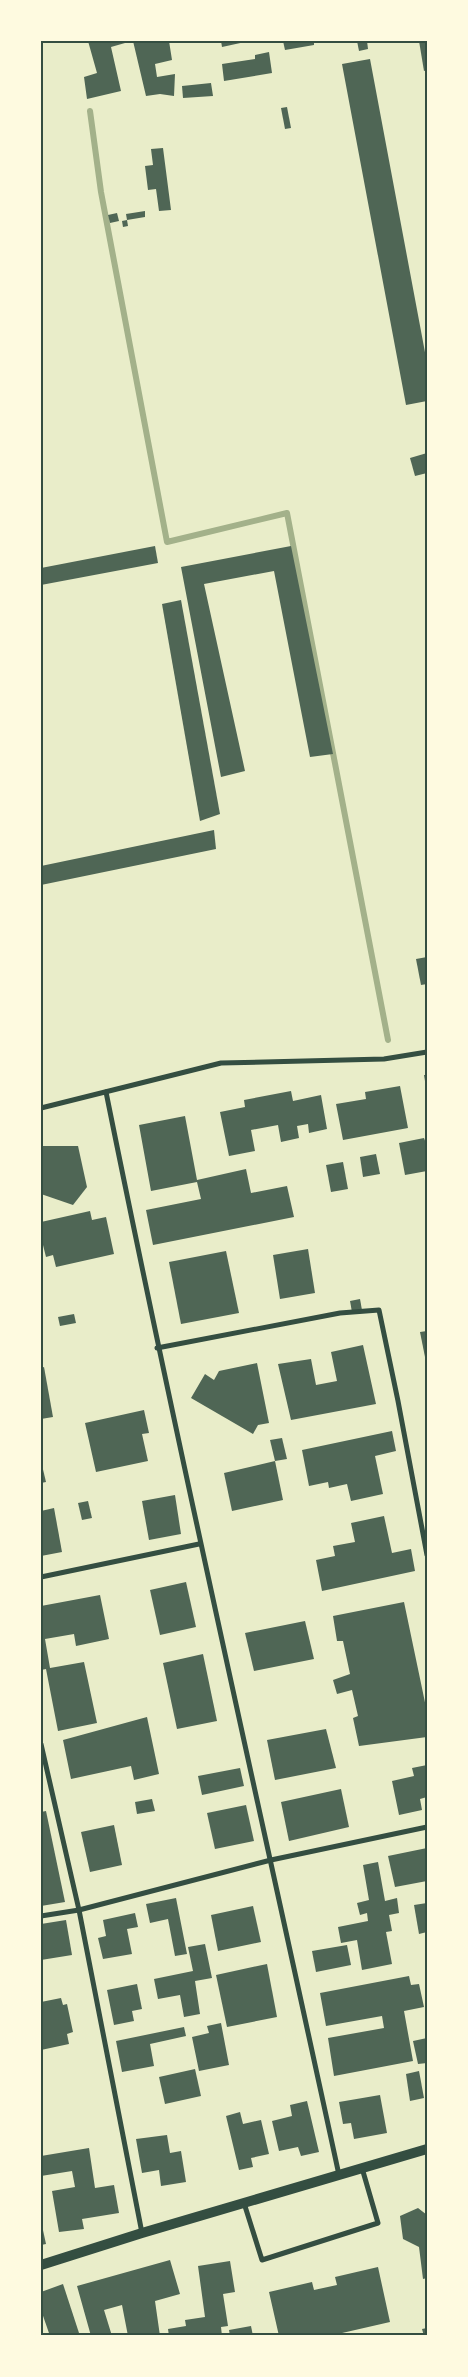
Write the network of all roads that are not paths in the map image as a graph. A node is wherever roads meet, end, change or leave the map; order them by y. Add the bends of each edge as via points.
1 (427, 1052) edge
2 (106, 1092) junction
3 (41, 1108) edge
4 (158, 1348) junction
5 (199, 1544) junction
6 (427, 1555) edge
7 (41, 1577) edge
8 (41, 1744) edge
9 (427, 1827) edge
10 (271, 1860) junction
11 (79, 1910) junction
12 (41, 1916) edge
13 (427, 2149) edge
14 (362, 2168) junction
15 (338, 2175) junction
16 (244, 2203) junction
17 (142, 2233) junction
18 (41, 2266) edge

1 - 2 street via 384,1059 221,1063
2 - 3 street
2 - 4 street
4 - 5 street
4 - 6 street via 340,1313 379,1310
5 - 7 street
5 - 10 street
8 - 11 street
9 - 10 street
10 - 11 street
10 - 15 street
11 - 12 street
11 - 17 street
13 - 14 main road
14 - 15 main road
14 - 16 street via 378,2223 262,2260
15 - 16 main road
16 - 17 main road
17 - 18 main road

